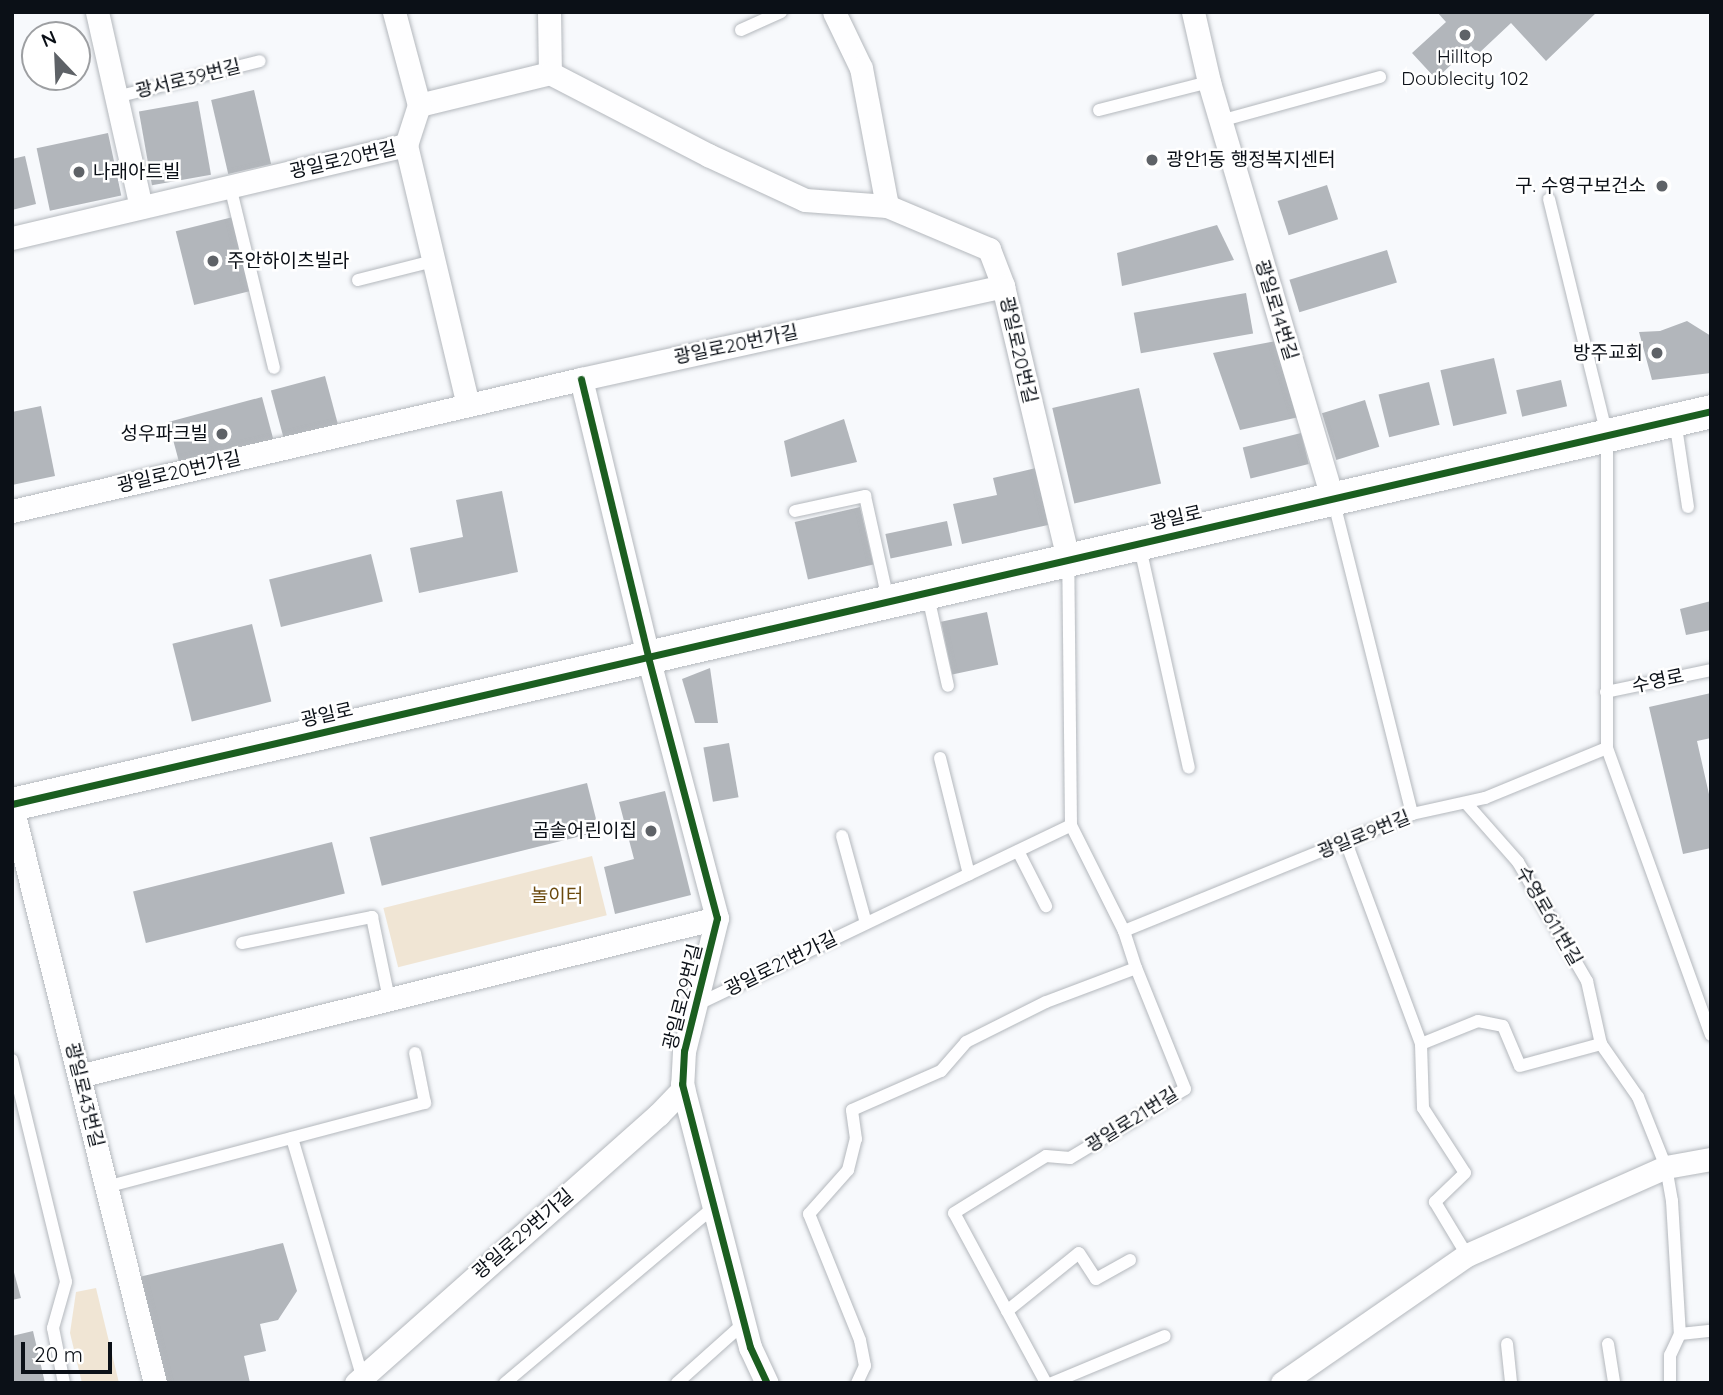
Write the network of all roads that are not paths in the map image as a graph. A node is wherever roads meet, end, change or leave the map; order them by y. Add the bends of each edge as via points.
1 (97, 12) edge
2 (394, 12) edge
3 (549, 12) edge
4 (781, 12) edge
5 (834, 12) edge
6 (1193, 12) edge
7 (741, 30) dead end
8 (260, 61) dead end
9 (550, 73) junction
10 (1380, 78) dead end
11 (1209, 82) junction
12 (116, 97) junction
13 (419, 106) junction
14 (1099, 110) dead end
15 (1220, 121) junction
16 (406, 145) junction
17 (230, 186) junction
18 (1549, 199) dead end
19 (887, 206) junction
20 (142, 207) junction
21 (12, 238) edge
22 (433, 261) junction
23 (358, 280) dead end
24 (1003, 286) junction
25 (274, 368) dead end
26 (581, 379) junction
27 (468, 405) junction
28 (1711, 411) edge
29 (1675, 420) junction
30 (1607, 435) junction
31 (1332, 498) junction
32 (1688, 507) dead end
33 (12, 511) edge
34 (794, 511) dead end
35 (1139, 543) junction
36 (1068, 559) junction
37 (927, 592) junction
38 (888, 601) junction
39 (648, 657) junction
40 (1711, 670) edge
41 (948, 686) dead end
42 (1606, 692) junction
43 (1607, 748) junction
44 (940, 758) dead end
45 (1189, 768) dead end
46 (1466, 803) junction
47 (12, 805) edge
48 (1412, 814) junction
49 (1071, 825) junction
50 (842, 836) dead end
51 (1346, 842) junction
52 (1018, 851) junction
53 (969, 874) junction
54 (1046, 906) dead end
55 (717, 918) junction
56 (866, 923) junction
57 (1124, 931) junction
58 (242, 943) dead end
59 (1136, 968) junction
60 (389, 999) junction
61 (696, 1005) junction
62 (1711, 1035) edge
63 (1421, 1044) junction
64 (1601, 1044) junction
65 (415, 1053) dead end
66 (12, 1060) edge
67 (79, 1076) junction
68 (683, 1089) junction
69 (292, 1138) junction
70 (1711, 1159) edge
71 (1665, 1167) junction
72 (106, 1187) junction
73 (714, 1207) junction
74 (1467, 1255) junction
75 (1130, 1259) dead end
76 (1007, 1311) junction
77 (744, 1323) junction
78 (1711, 1331) edge
79 (1680, 1334) junction
80 (1165, 1336) dead end
81 (1507, 1343) dead end
82 (1608, 1344) dead end
83 (360, 1381) edge
84 (64, 1383) edge
85 (155, 1383) edge
86 (505, 1383) edge
87 (677, 1383) edge
88 (767, 1383) edge
89 (857, 1383) edge
90 (1046, 1383) edge
91 (1052, 1383) edge
92 (1282, 1383) edge
93 (1511, 1383) edge
94 (1614, 1383) edge
95 (1670, 1383) edge

1 - 12 street, 광서로39번길
2 - 13 street
3 - 9 street
4 - 7 lane
5 - 19 street via 860,68
6 - 11 street, 광일로14번길
8 - 12 lane, 광서로39번길
9 - 13 street
9 - 19 street, 광일로20번길 via 805,200
10 - 15 lane
11 - 14 lane
11 - 15 street, 광일로14번길
12 - 20 street, 광서로39번길
13 - 16 street, 광일로20번길
15 - 31 street, 광일로14번길
16 - 17 street, 광일로20번길
16 - 22 street
17 - 20 street, 광일로20번길
17 - 25 lane
18 - 30 lane
19 - 24 street, 광일로20번길 via 989,249
20 - 21 street, 광일로20번길
22 - 23 lane
22 - 27 street
24 - 26 street, 광일로20번가길
24 - 36 street, 광일로20번길
26 - 27 street, 광일로20번가길
26 - 39 street
27 - 33 street, 광일로20번가길
28 - 29 street, 광일로
29 - 30 street, 광일로
29 - 32 lane
30 - 31 street, 광일로
30 - 42 lane
31 - 35 street, 광일로
31 - 48 lane
34 - 38 lane via 865,496
35 - 36 street, 광일로
35 - 45 lane, 광일로
36 - 37 street, 광일로
36 - 49 lane, 광일로21번길
37 - 38 street, 광일로
37 - 41 lane
38 - 39 street, 광일로
39 - 47 street, 광일로
39 - 55 street, 광일로29번길
40 - 42 lane, 수영로
42 - 43 lane
43 - 46 lane, 광일로9번길
43 - 62 lane
44 - 53 lane
46 - 48 lane, 광일로9번길
46 - 64 lane, 수영로611번길 via 1518,862 1587,981
47 - 67 street, 광일로43번길
48 - 51 lane, 광일로9번길
49 - 52 lane, 광일로21번가길
49 - 57 lane, 광일로21번길
50 - 56 lane
51 - 57 lane, 광일로9번길
51 - 63 lane
52 - 53 lane, 광일로21번가길
52 - 54 lane
53 - 56 lane, 광일로21번가길
55 - 60 street, 광일로29번길
55 - 61 street, 광일로29번길
56 - 61 lane, 광일로21번가길
57 - 59 lane, 광일로21번길
58 - 60 lane via 372,917
59 - 76 lane, 광일로21번길 via 1185,1089 1070,1158 1046,1156 954,1213
59 - 89 lane via 1046,1002 966,1042 942,1071 852,1110 856,1139 848,1170 809,1214 860,1340 865,1366
60 - 67 street, 광일로29번길
61 - 68 street, 광일로29번길 via 684,1051
63 - 64 lane via 1478,1021 1503,1026 1520,1066
63 - 74 lane via 1423,1108 1465,1173 1435,1202
64 - 71 lane, 수영로611번길 via 1637,1097
65 - 69 lane via 425,1103
66 - 84 lane via 66,1282 52,1328
67 - 72 street, 광일로43번길
68 - 73 street, 광일로29번길
68 - 83 street, 광일로29번가길
69 - 72 lane
69 - 83 lane, 광일로29번가길
70 - 71 street
71 - 74 street
71 - 79 lane, 수영로611번길 via 1674,1225
72 - 85 street, 광일로43번길
73 - 77 street, 광일로29번길
73 - 86 lane
74 - 92 street
75 - 76 lane via 1096,1279 1079,1253
76 - 90 lane, 광일로21번길
77 - 87 lane
77 - 88 street, 광일로29번길
78 - 79 lane
79 - 95 lane, 수영로611번길 via 1670,1355
80 - 91 lane
81 - 93 lane
82 - 94 lane

